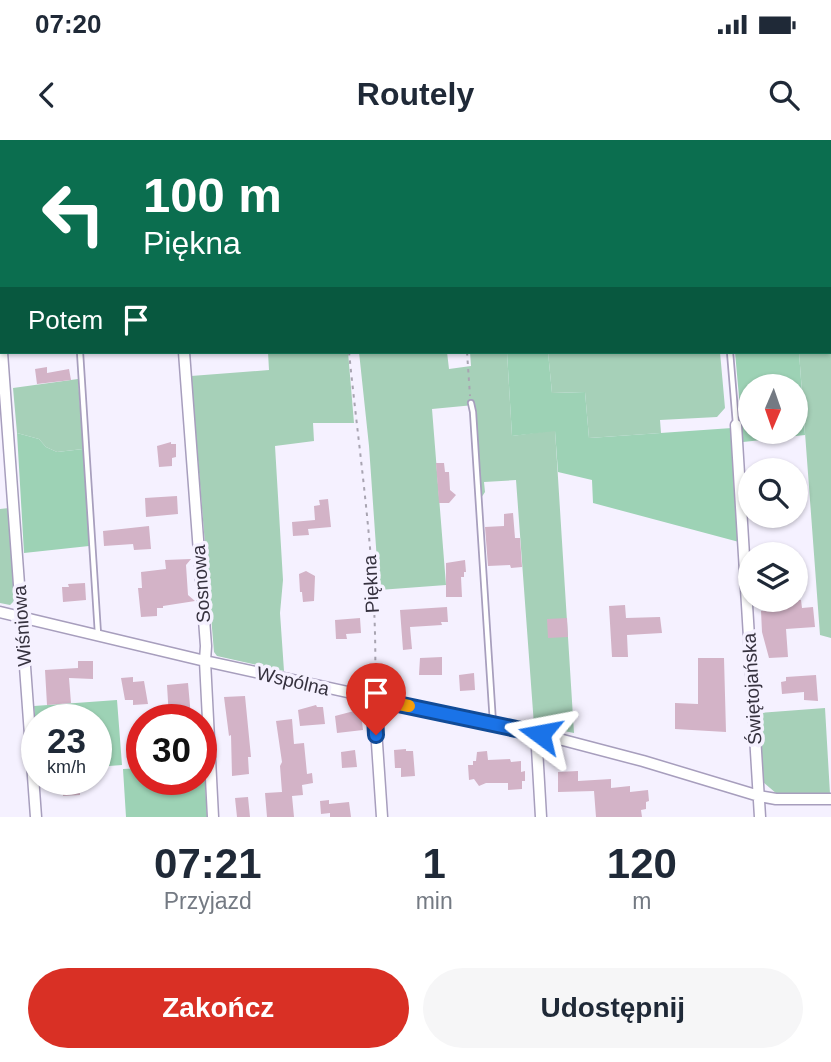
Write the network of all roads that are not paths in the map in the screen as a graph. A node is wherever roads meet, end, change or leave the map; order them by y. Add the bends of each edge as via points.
1 (2, 354) edge
2 (80, 354) edge
3 (184, 354) edge
4 (730, 354) edge
5 (471, 403) road end
6 (736, 425) joint
7 (0, 612) edge
8 (21, 617) junction
9 (97, 635) junction
10 (205, 661) junction
11 (374, 699) junction
12 (493, 723) junction
13 (540, 734) junction
14 (759, 796) junction
15 (831, 799) edge
16 (36, 817) edge
17 (213, 817) edge
18 (382, 817) edge
19 (541, 817) edge
20 (760, 817) edge

1 - 8 street, Wiśniowa
2 - 9 lane
3 - 10 street, Sosnowa
4 - 6 lane, Świętojańska
5 - 12 lane
6 - 14 street, Świętojańska
7 - 8 street, Wspólna
8 - 9 street, Wspólna
8 - 16 street, Wiśniowa
9 - 10 street, Wspólna
10 - 11 street, Wspólna
10 - 17 street, Sosnowa
11 - 12 street, Wspólna
11 - 18 street
12 - 13 street, Wspólna
13 - 14 street, Wspólna
13 - 19 street
14 - 15 street, Wspólna
14 - 20 street, Świętojańska

